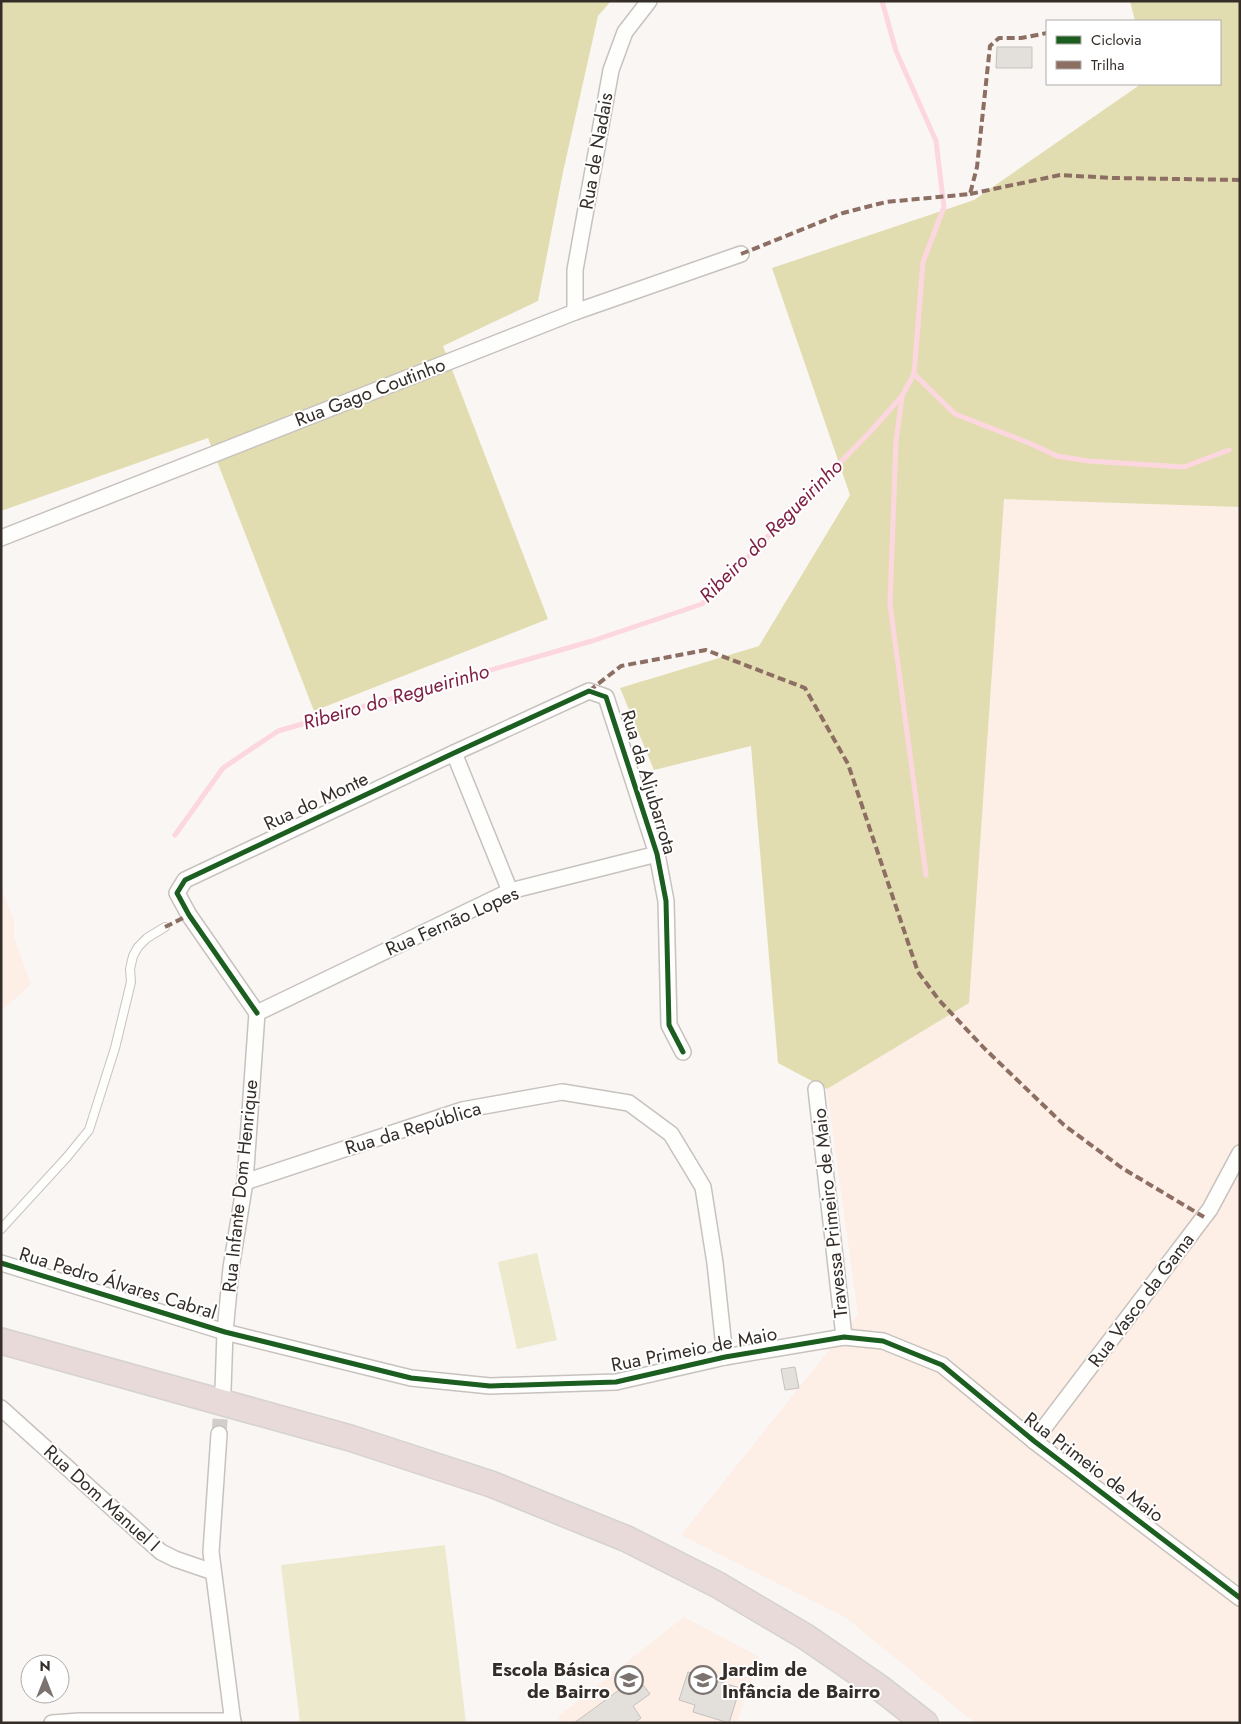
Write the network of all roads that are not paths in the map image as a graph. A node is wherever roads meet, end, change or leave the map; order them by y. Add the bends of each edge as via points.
1 (649, 1) edge
2 (741, 254) dead end
3 (575, 312) junction
4 (1, 538) edge
5 (606, 697) joint
6 (454, 753) junction
7 (657, 854) junction
8 (510, 891) junction
9 (165, 927) dead end
10 (256, 1013) junction
11 (683, 1052) dead end
12 (816, 1089) dead end
13 (1239, 1157) edge
14 (244, 1182) junction
15 (1, 1228) edge
16 (1, 1263) edge
17 (225, 1332) junction
18 (844, 1337) junction
19 (1, 1341) edge
20 (1, 1353) edge
21 (725, 1357) junction
22 (222, 1390) tunnel mouth
23 (1, 1408) edge
24 (219, 1434) tunnel mouth
25 (1034, 1441) junction
26 (213, 1572) junction
27 (1240, 1598) edge
28 (233, 1722) edge
29 (52, 1723) edge
30 (908, 1723) edge
31 (925, 1723) edge

1 - 3 street, Rua de Nadais via 625,32 611,70 575,270
2 - 3 street, Rua Gago Coutinho
3 - 4 street, Rua Gago Coutinho
5 - 6 street, Rua do Monte via 589,691
5 - 7 street, Rua da Aljubarrota
6 - 8 street
6 - 10 street, Rua do Monte via 185,880 177,893
7 - 8 street, Rua Fernão Lopes
7 - 11 street, Rua da Aljubarrota via 666,900 669,1025
8 - 10 street, Rua Fernão Lopes
9 - 15 lane via 147,938 133,956 115,1048 89,1130
10 - 14 street, Rua Infante Dom Henrique
12 - 18 street, Travessa Primeiro de Maio
13 - 25 street, Rua Vasco da Gama via 1210,1209
14 - 17 street, Rua Infante Dom Henrique
14 - 21 street, Rua da República via 462,1110 562,1092 629,1103 671,1134 703,1187
16 - 17 street, Rua Pedro Álvares Cabral
17 - 21 street, Rua Primeio de Maio via 411,1378 490,1386 616,1382
17 - 22 street, Rua Infante Dom Henrique
18 - 21 street, Rua Primeio de Maio
18 - 25 street, Rua Primeio de Maio via 883,1340 942,1365
19 - 31 highway via 350,1438 491,1484 627,1539 718,1585 806,1637
20 - 30 highway via 348,1449 488,1494 616,1545 802,1648
23 - 26 street, Rua Dom Manuel I via 161,1552
24 - 26 street via 211,1552
25 - 27 street, Rua Primeio de Maio
26 - 28 street
28 - 29 street via 79,1720

